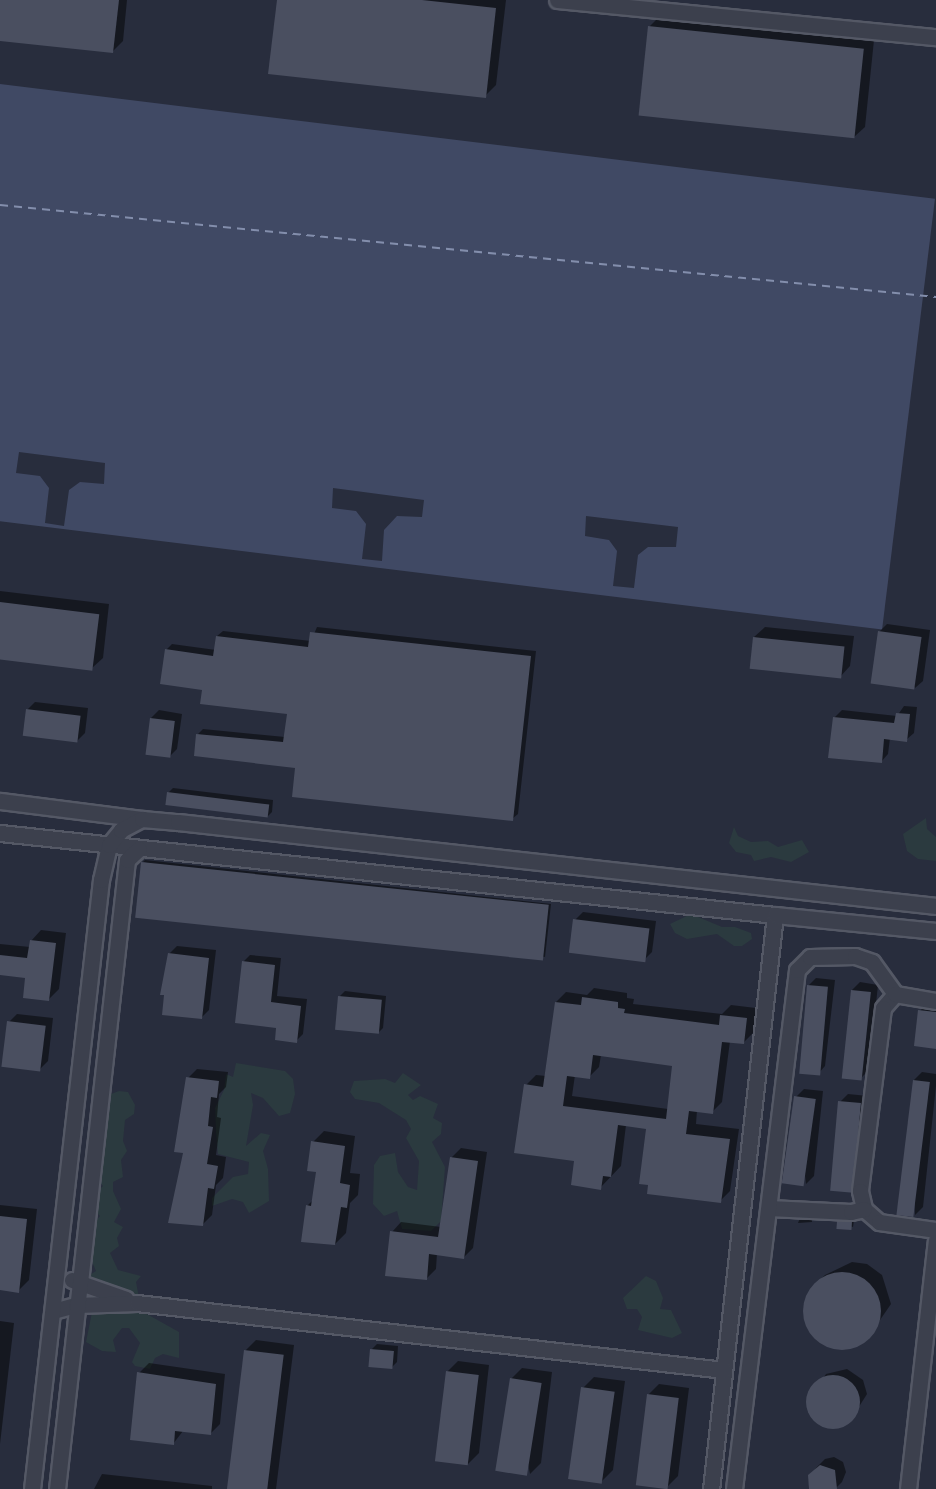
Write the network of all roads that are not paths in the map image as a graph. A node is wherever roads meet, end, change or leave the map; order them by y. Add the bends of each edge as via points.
1 (556, 0) edge
2 (936, 37) edge
3 (0, 801) edge
4 (102, 814) junction
5 (142, 819) junction
6 (121, 830) junction
7 (0, 833) edge
8 (109, 845) junction
9 (131, 852) junction
10 (936, 906) edge
11 (776, 915) junction
12 (936, 931) edge
13 (895, 994) junction
14 (936, 1001) edge
15 (769, 1208) junction
16 (864, 1209) junction
17 (936, 1230) edge
18 (936, 1241) edge
19 (57, 1271) junction
20 (79, 1284) junction
21 (137, 1303) junction
22 (76, 1305) junction
23 (53, 1311) junction
24 (724, 1370) junction
25 (32, 1489) edge
26 (57, 1489) edge
27 (711, 1489) edge
28 (734, 1489) edge
29 (908, 1489) edge

1 - 2 lane
3 - 4 lane
4 - 5 lane
4 - 6 lane
5 - 6 lane
5 - 10 lane
6 - 8 lane
6 - 9 lane
7 - 8 lane
8 - 9 lane
8 - 19 lane via 101,880
9 - 11 lane
9 - 20 lane
11 - 12 lane
11 - 24 lane
13 - 14 lane
13 - 15 lane via 872,962 855,956 810,957 797,970
13 - 16 lane via 883,1008 861,1191
15 - 16 lane via 850,1212
15 - 28 lane
16 - 17 lane via 879,1222
18 - 29 lane
19 - 20 lane
19 - 23 lane
20 - 21 lane
20 - 22 lane
21 - 22 lane
21 - 24 lane
22 - 23 lane
22 - 26 lane
23 - 25 lane
24 - 27 lane

